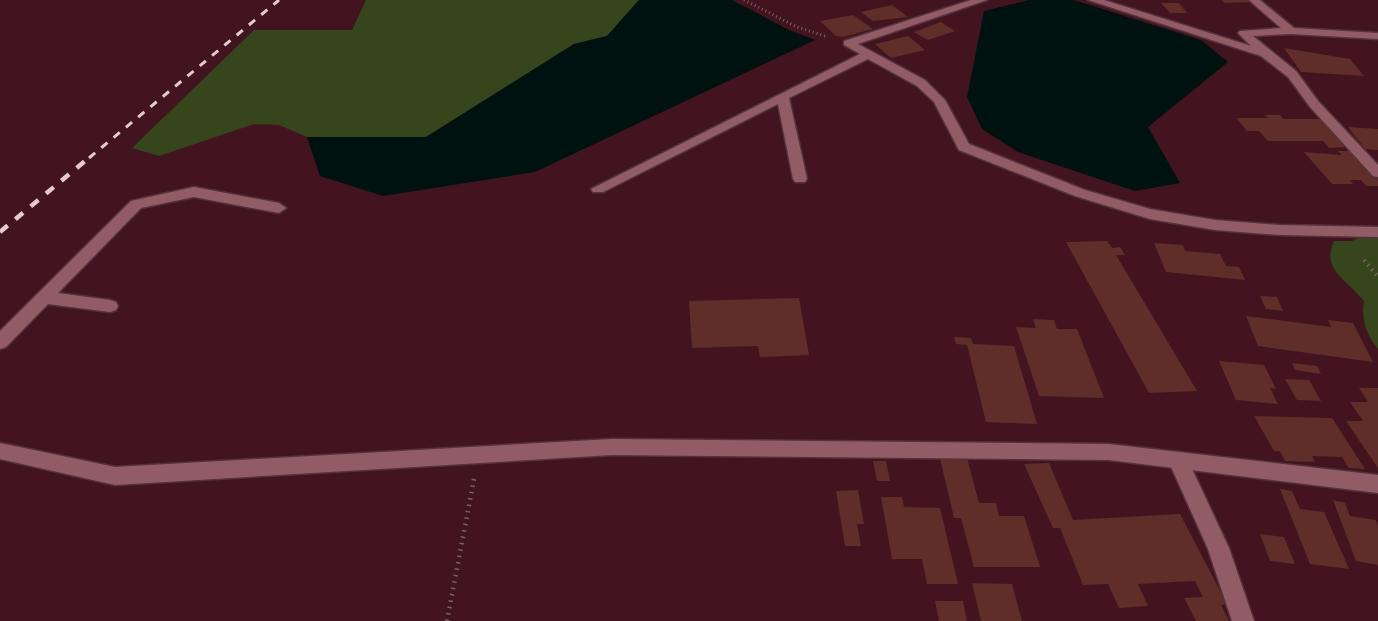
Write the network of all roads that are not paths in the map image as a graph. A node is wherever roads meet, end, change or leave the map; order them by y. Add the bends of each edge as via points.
1 (982, 0) edge
2 (1093, 0) edge
3 (1254, 0) edge
4 (1291, 31) junction
5 (1378, 36) edge
6 (1265, 54) junction
7 (867, 55) junction
8 (783, 97) junction
9 (1378, 173) edge
10 (800, 179) dead end
11 (598, 189) dead end
12 (279, 208) dead end
13 (1378, 232) edge
14 (43, 297) junction
15 (110, 306) dead end
16 (0, 342) edge
17 (0, 451) edge
18 (1178, 460) junction
19 (1378, 484) edge
20 (1243, 621) edge

1 - 7 street via 848,43
2 - 6 street
3 - 4 street
4 - 5 street
4 - 6 street via 1244,33
6 - 9 street via 1292,74
7 - 8 street
7 - 13 street via 921,83 939,100 964,147 1119,207 1199,222 1302,231
8 - 10 street
8 - 11 street
12 - 14 street via 194,192 136,204
14 - 15 street
14 - 16 street
17 - 18 street via 115,476 612,447 1109,452
18 - 19 street
18 - 20 street via 1218,548

